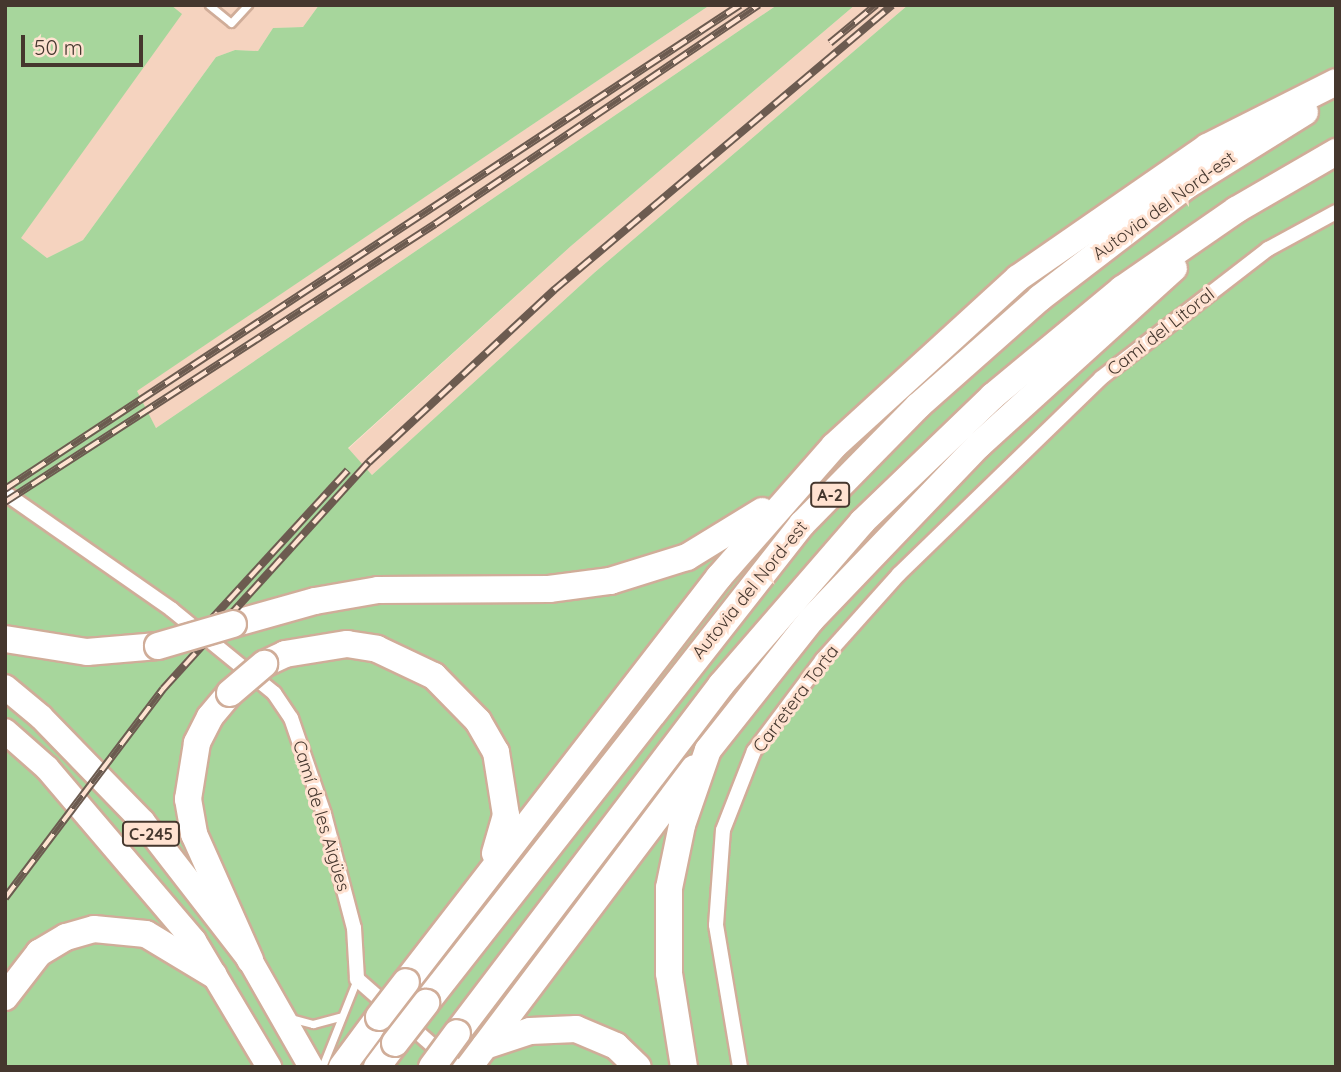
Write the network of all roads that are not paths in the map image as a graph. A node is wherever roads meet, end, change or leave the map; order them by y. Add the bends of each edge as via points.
1 (209, 5) edge
2 (248, 5) edge
3 (1336, 82) edge
4 (1336, 92) edge
5 (1336, 152) edge
6 (1236, 209) junction
7 (1336, 212) edge
8 (1000, 472) joint
9 (795, 488) junction
10 (5, 493) edge
11 (5, 639) edge
12 (5, 687) edge
13 (5, 731) edge
14 (708, 750) junction
15 (489, 871) junction
16 (250, 960) junction
17 (214, 975) junction
18 (357, 979) junction
19 (5, 998) edge
20 (285, 1017) junction
21 (340, 1017) junction
22 (478, 1055) edge
23 (384, 1058) edge
24 (269, 1067) edge
25 (311, 1067) edge
26 (322, 1067) edge
27 (342, 1067) edge
28 (432, 1067) edge
29 (457, 1067) edge
30 (638, 1067) edge
31 (684, 1067) edge
32 (740, 1067) edge

1 - 2 lane via 231,23
3 - 9 highway via 1207,147 1018,278 834,446
4 - 23 highway, Autovia del Nord-est / A-2, bridge via 1186,186 1040,298 918,405 802,524
5 - 6 highway, A-2
6 - 14 highway via 979,445 811,620
6 - 28 highway, A-2, bridge via 1058,340 862,522 721,685
7 - 8 street, Camí del Litoral via 1269,249 1111,370
8 - 32 street, Carretera Torta via 822,660 754,751 723,830 716,926
9 - 11 highway, bridge via 704,549 632,576 549,589 367,591 158,646 87,652
9 - 15 highway via 719,577
10 - 18 street, Camí de les Aigües via 171,609 274,693 291,718 324,814 354,928
12 - 16 highway, C-245 via 107,782
13 - 17 highway, C-245 via 47,768 128,858 194,941
14 - 22 highway
14 - 31 highway via 682,825 669,888 669,973
15 - 16 highway, bridge via 506,815 503,783 496,752 457,696 406,659 377,649 315,647 264,664 210,717 197,743 188,799 199,846
15 - 27 highway, bridge
16 - 20 highway, C-245
17 - 19 highway via 146,934 94,929 66,937 39,953
17 - 24 highway, C-245
18 - 21 lane
18 - 29 street
20 - 21 lane via 313,1024
20 - 25 highway, C-245
21 - 26 lane
22 - 30 highway via 530,1031 576,1029 616,1046

